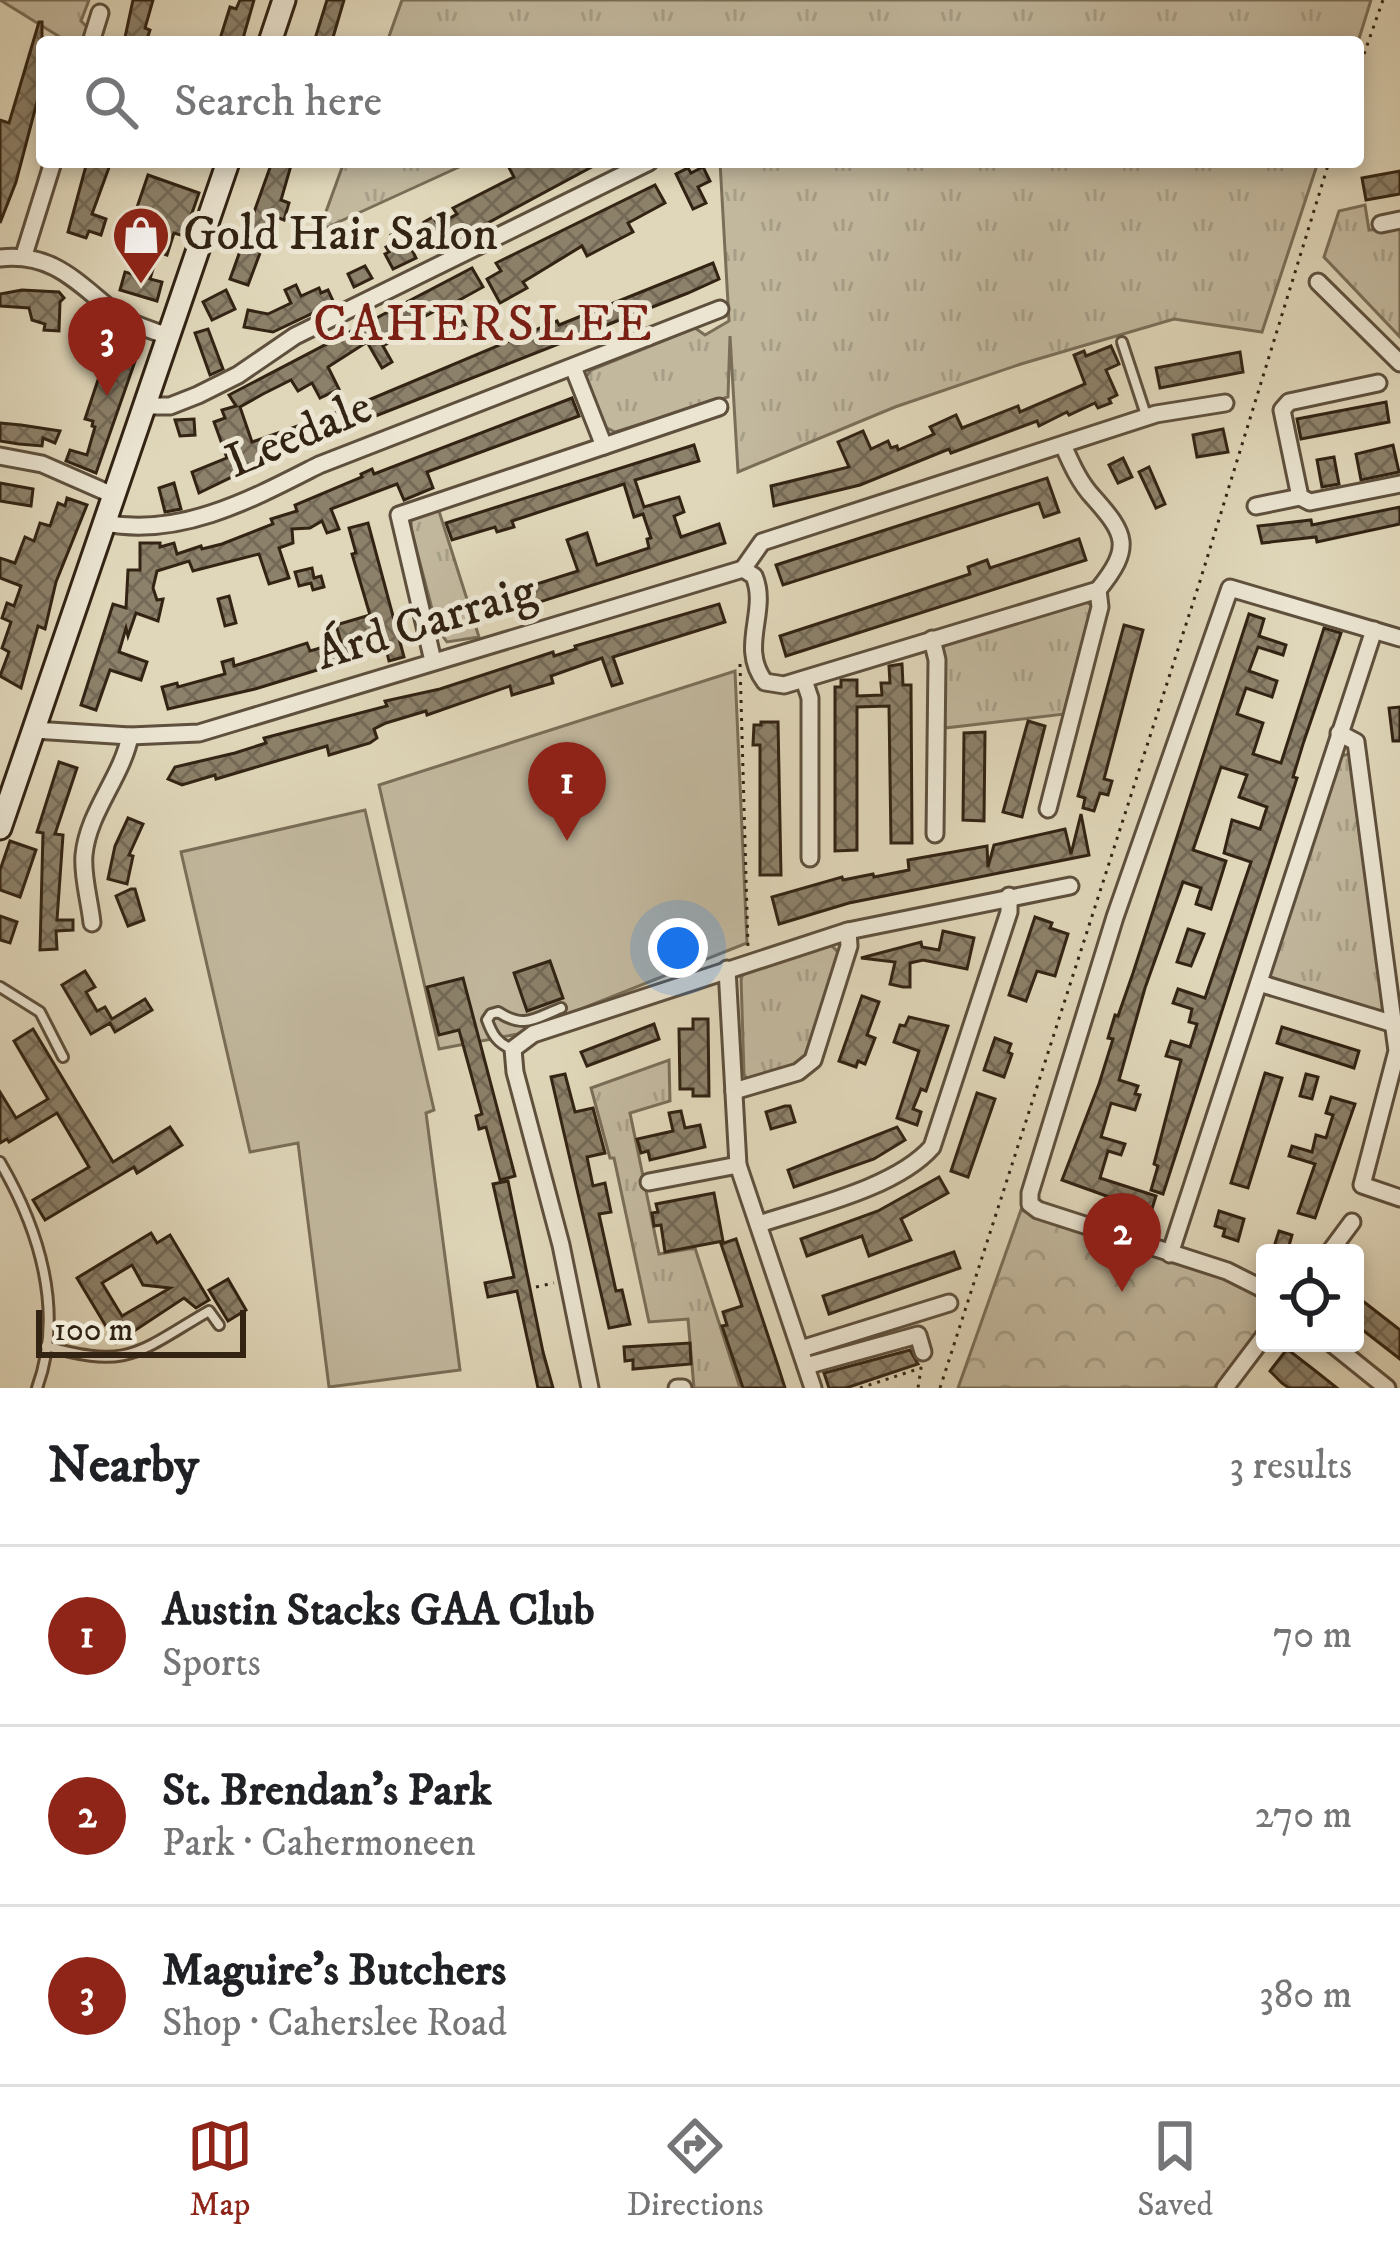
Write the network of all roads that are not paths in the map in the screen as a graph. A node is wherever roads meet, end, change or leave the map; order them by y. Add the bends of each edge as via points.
1 (284, 0) edge
2 (100, 13) dead end
3 (93, 36) edge
4 (272, 36) edge
5 (51, 168) edge
6 (226, 168) edge
7 (637, 168) edge
8 (1400, 220) edge
9 (1381, 224) dead end
10 (24, 255) junction
11 (0, 258) edge
12 (1318, 282) dead end
13 (720, 309) dead end
14 (170, 337) junction
15 (1122, 343) dead end
16 (1400, 363) edge
17 (572, 367) junction
18 (1378, 383) dead end
19 (1225, 404) dead end
20 (146, 406) junction
21 (719, 406) dead end
22 (1147, 417) junction
23 (1063, 445) junction
24 (604, 446) junction
25 (0, 456) edge
26 (1400, 484) edge
27 (115, 496) junction
28 (1300, 497) junction
29 (1256, 506) dead end
30 (105, 524) junction
31 (743, 568) junction
32 (1098, 590) junction
33 (1375, 630) junction
34 (1400, 638) edge
35 (932, 639) junction
36 (433, 661) junction
37 (804, 680) junction
38 (34, 730) junction
39 (1339, 733) junction
40 (130, 736) junction
41 (1048, 808) dead end
42 (0, 828) edge
43 (935, 834) dead end
44 (810, 858) dead end
45 (1070, 886) dead end
46 (1009, 896) junction
47 (92, 923) dead end
48 (848, 931) junction
49 (727, 969) junction
50 (1259, 983) junction
51 (0, 987) edge
52 (561, 1008) dead end
53 (1394, 1024) junction
54 (513, 1049) junction
55 (63, 1058) dead end
56 (734, 1091) junction
57 (0, 1162) edge
58 (738, 1165) junction
59 (649, 1182) dead end
60 (1400, 1198) edge
61 (1352, 1222) dead end
62 (760, 1224) junction
63 (1335, 1244) edge
64 (1170, 1254) junction
65 (1256, 1286) edge
66 (949, 1304) dead end
67 (219, 1325) dead end
68 (46, 1346) junction
69 (1256, 1347) edge
70 (923, 1352) dead end
71 (1342, 1352) edge
72 (804, 1358) junction
73 (37, 1388) edge
74 (590, 1388) edge
75 (813, 1388) edge
76 (1225, 1388) edge
77 (1387, 1388) edge

1 - 4 main road
2 - 3 street
5 - 10 street
6 - 14 main road
7 - 20 street via 295,336 198,395
8 - 9 street
10 - 11 street
10 - 14 street via 77,277 121,317
12 - 16 street
13 - 17 street, Leedale
14 - 20 main road
15 - 22 lane
17 - 24 street
17 - 30 street, Leedale via 204,517 137,528
18 - 28 street via 1282,410
19 - 22 street
20 - 27 main road
21 - 24 street
22 - 23 street
23 - 31 street via 762,542
23 - 32 street via 1120,532 1120,558
24 - 36 street via 399,514
25 - 27 street via 42,464
26 - 28 street via 1310,502
27 - 30 main road
28 - 29 street
30 - 38 main road
31 - 36 street, Árd Carraig
31 - 37 street via 760,599 754,668 765,682
32 - 35 street
32 - 41 street
33 - 34 street
33 - 39 street
33 - 64 street via 1230,588 1115,917 1030,1204
35 - 37 street
35 - 43 street
36 - 40 street, Árd Carraig via 199,734
37 - 44 street
38 - 40 street, Árd Carraig
38 - 42 main road
39 - 50 street
39 - 53 street via 1356,742
40 - 47 street via 84,855
45 - 46 street
46 - 48 street
46 - 62 street via 932,1148 860,1190
48 - 49 street
48 - 56 street via 813,1060
49 - 54 street via 533,1034
49 - 56 street
50 - 53 street
50 - 64 street
51 - 55 lane via 40,1012
52 - 54 lane via 523,1023 491,1014 491,1032
53 - 60 street via 1393,1076 1362,1185
54 - 74 street
56 - 58 street
57 - 68 lane via 41,1250
58 - 59 street
58 - 62 street
61 - 63 street
62 - 72 street
64 - 65 street
66 - 72 street
67 - 68 lane via 209,1311 132,1356 97,1359
68 - 73 lane
69 - 76 street
70 - 72 street via 918,1335
71 - 77 street
72 - 75 street

